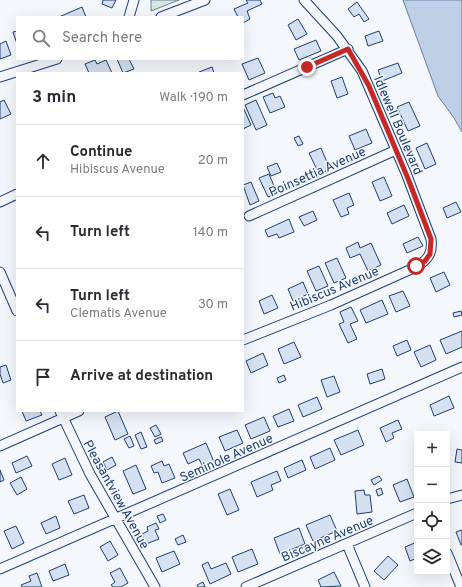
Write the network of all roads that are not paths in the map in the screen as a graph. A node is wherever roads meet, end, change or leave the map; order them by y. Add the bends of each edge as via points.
1 (134, 0) edge
2 (205, 0) edge
3 (304, 0) edge
4 (129, 16) edge
5 (164, 16) edge
6 (348, 49) junction
7 (54, 60) edge
8 (0, 77) edge
9 (244, 95) edge
10 (396, 150) junction
11 (16, 194) edge
12 (0, 202) edge
13 (249, 216) dead end
14 (430, 254) joint
15 (0, 272) edge
16 (16, 309) edge
17 (244, 340) edge
18 (462, 367) edge
19 (73, 412) edge
20 (61, 414) edge
21 (0, 446) edge
22 (462, 495) edge
23 (450, 498) edge
24 (414, 514) edge
25 (115, 519) junction
26 (347, 544) junction
27 (450, 560) edge
28 (0, 569) edge
29 (264, 584) edge
30 (155, 587) edge
31 (246, 587) edge
32 (365, 587) edge
33 (461, 587) edge

1 - 4 street
2 - 5 street
3 - 6 street, Idlewell Boulevard
6 - 9 street
6 - 10 street, Idlewell Boulevard via 366,79
7 - 8 street
10 - 13 street, Poinsettia Avenue
10 - 14 street, Idlewell Boulevard via 432,244
11 - 12 street
14 - 17 street, Hibiscus Avenue via 425,261 416,266 331,305
15 - 16 street
18 - 25 street, Seminole Avenue
19 - 20 street
20 - 21 street
20 - 25 street, Pleasantview Avenue
22 - 23 street
24 - 26 street, Biscayne Avenue
25 - 28 street, Seminole Avenue
25 - 30 street, Pleasantview Avenue
26 - 29 street, Biscayne Avenue
26 - 32 street
27 - 33 street
29 - 31 street, Biscayne Avenue

